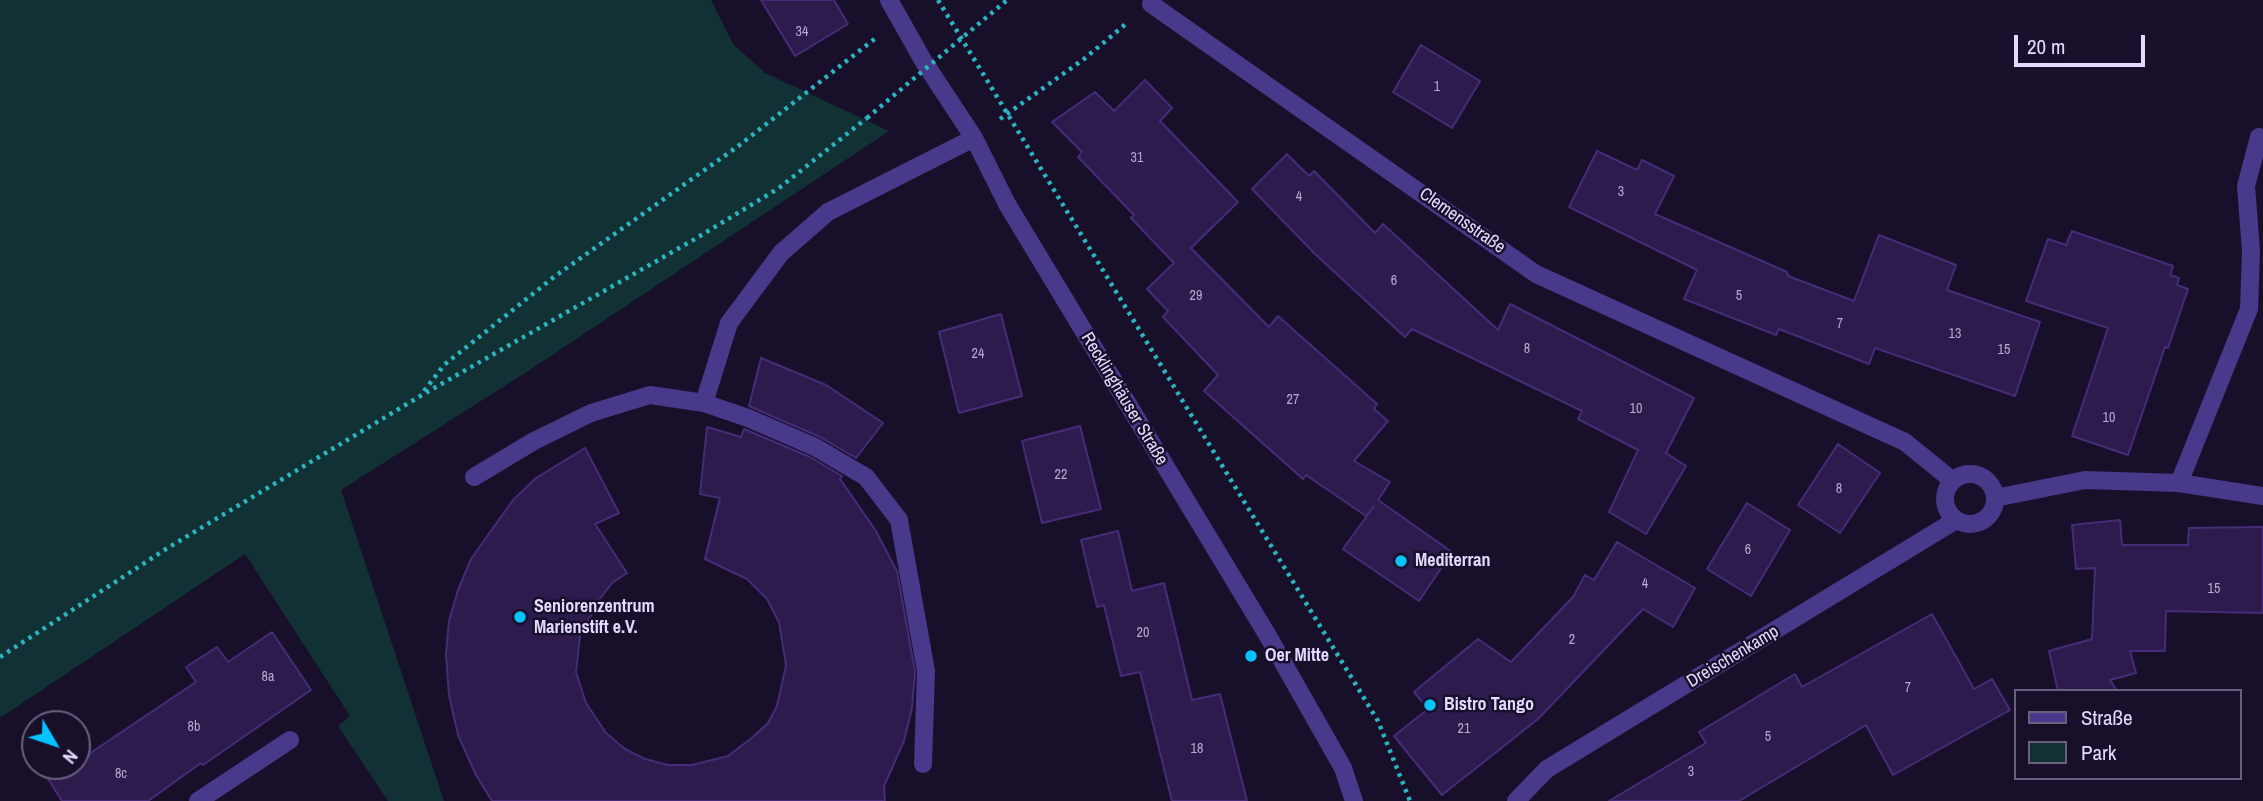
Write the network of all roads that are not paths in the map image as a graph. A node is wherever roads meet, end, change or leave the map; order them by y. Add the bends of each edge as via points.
1 (889, 0) edge
2 (1151, 4) road end
3 (2259, 137) dead end
4 (974, 138) junction
5 (704, 403) junction
6 (474, 477) dead end
7 (1953, 481) junction
8 (2179, 483) junction
9 (2263, 496) edge
10 (1995, 498) junction
11 (1956, 520) junction
12 (290, 740) dead end
13 (923, 764) dead end
14 (198, 801) edge
15 (1354, 801) edge
16 (1516, 801) edge

1 - 4 street, Recklinghäuser Straße
2 - 7 street, Clemensstraße via 1536,274 1905,442
3 - 8 street via 2246,186 2249,309
4 - 5 street via 828,212 781,253 729,323
4 - 15 street, Recklinghäuser Straße via 1007,204 1268,636 1343,768
5 - 6 street via 650,395 592,412
5 - 13 street via 815,447 866,477 899,520 926,671
7 - 10 street via 1974,474 1992,486
7 - 11 street via 1945,501
8 - 9 street
8 - 10 street via 2085,480
10 - 11 street, Dreischenkamp via 1994,509 1977,524
11 - 16 street, Dreischenkamp via 1547,769
12 - 14 street

